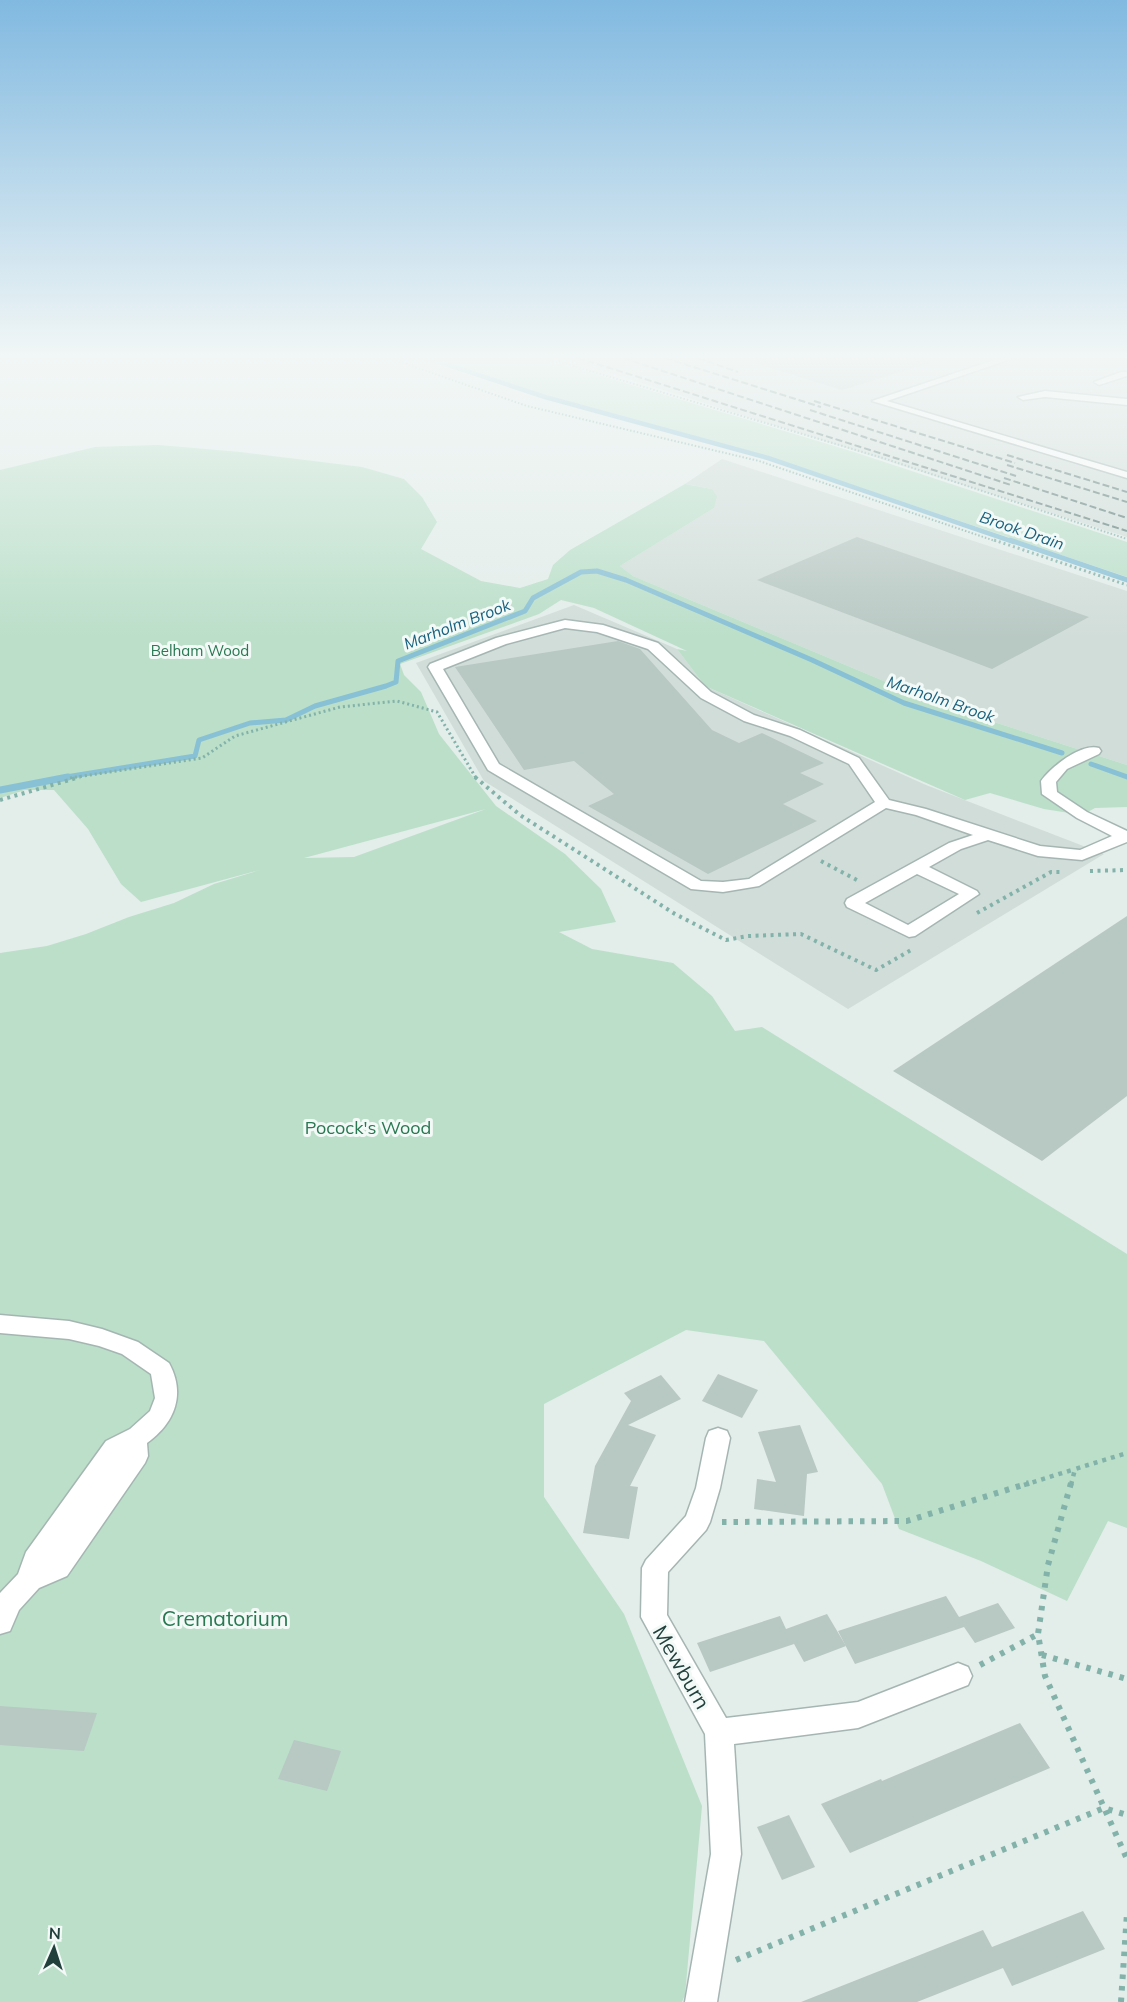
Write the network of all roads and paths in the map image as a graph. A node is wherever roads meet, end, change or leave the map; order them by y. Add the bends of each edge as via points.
1 (719, 451) edge
2 (860, 451) edge
3 (1047, 451) edge
4 (1127, 475) edge
5 (1127, 539) edge
6 (1127, 585) edge
7 (1094, 751) dead end
8 (0, 800) edge
9 (884, 803) junction
10 (988, 835) junction
11 (1126, 837) edge
12 (804, 852) junction
13 (918, 868) junction
14 (1127, 870) edge
15 (1062, 872) dead end
16 (1084, 872) dead end
17 (876, 891) junction
18 (974, 914) dead end
19 (914, 949) dead end
20 (0, 1324) edge
21 (718, 1438) dead end
22 (1127, 1454) edge
23 (1075, 1469) junction
24 (697, 1522) junction
25 (3, 1611) edge
26 (1038, 1634) junction
27 (1041, 1655) junction
28 (958, 1676) joint
29 (1127, 1679) edge
30 (719, 1732) junction
31 (1104, 1808) junction
32 (1127, 1815) edge
33 (1127, 1859) edge
34 (1127, 1913) edge
35 (708, 1971) junction
36 (701, 2002) edge
37 (1121, 2002) edge

1 - 6 path via 759,461
2 - 5 path
3 - 4 street
7 - 11 street via 1062,766 1048,781 1050,794
8 - 19 path via 68,779 202,758 235,736 340,707 397,701 437,712 477,780 520,815 711,934 726,940 801,934 876,970
9 - 10 street
9 - 12 street
9 - 12 street via 854,761 795,733 749,718 706,695 653,646 599,628 565,624 501,641 435,667 493,766 697,886 753,883
10 - 11 street via 1038,850 1082,855
10 - 13 street via 955,846
12 - 17 path
13 - 17 street
13 - 17 street via 971,894 909,932 853,903
14 - 16 path
15 - 18 path via 1051,872
20 - 25 street via 69,1330 130,1348 161,1369 167,1400 154,1423 135,1439 136,1456 58,1568 30,1580
21 - 24 street, Mewburn
22 - 23 path
23 - 24 path via 907,1521
23 - 26 path via 1048,1565
24 - 30 street, Mewburn via 655,1569 654,1617
26 - 27 path
26 - 28 path
27 - 29 path
27 - 31 path via 1045,1676
28 - 30 street via 858,1715
30 - 35 street, Mewburn via 726,1854
31 - 32 path
31 - 33 path
31 - 35 path
34 - 37 path
35 - 36 street, Mewburn

